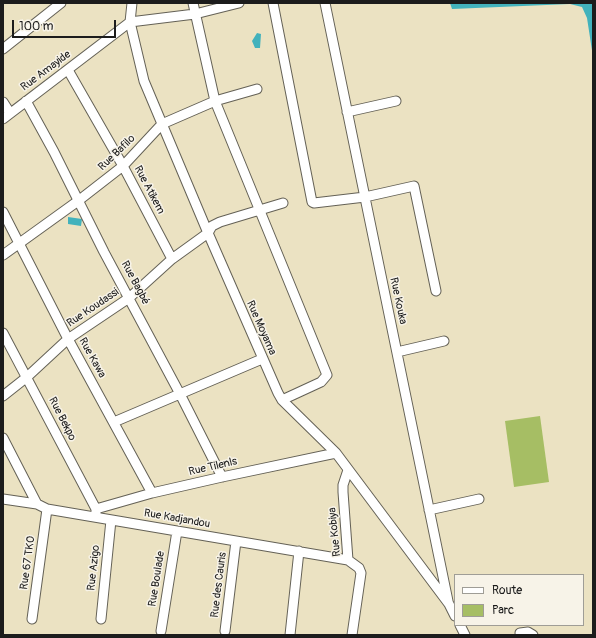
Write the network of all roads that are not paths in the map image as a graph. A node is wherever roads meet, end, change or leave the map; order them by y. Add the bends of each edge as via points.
1 (62, 3) edge
2 (132, 3) edge
3 (193, 3) edge
4 (239, 3) edge
5 (273, 3) edge
6 (325, 3) edge
7 (195, 14) junction
8 (130, 22) junction
9 (3, 49) edge
10 (68, 70) junction
11 (257, 89) dead end
12 (26, 101) junction
13 (215, 101) junction
14 (396, 101) dead end
15 (3, 102) edge
16 (347, 112) junction
17 (6, 116) edge
18 (162, 124) junction
19 (123, 166) junction
20 (365, 197) junction
21 (78, 201) junction
22 (283, 203) dead end
23 (260, 209) junction
24 (3, 212) edge
25 (208, 233) junction
26 (19, 243) junction
27 (3, 255) edge
28 (172, 259) junction
29 (436, 291) dead end
30 (129, 298) junction
31 (3, 333) edge
32 (68, 339) junction
33 (444, 341) dead end
34 (397, 352) junction
35 (262, 359) junction
36 (27, 376) junction
37 (180, 394) junction
38 (3, 396) edge
39 (282, 400) junction
40 (114, 422) junction
41 (3, 438) edge
42 (336, 453) junction
43 (348, 470) junction
44 (222, 477) junction
45 (152, 493) junction
46 (3, 499) edge
47 (479, 499) dead end
48 (37, 504) junction
49 (47, 509) junction
50 (429, 510) junction
51 (96, 513) junction
52 (111, 520) junction
53 (177, 531) junction
54 (236, 541) junction
55 (299, 551) junction
56 (348, 560) junction
57 (449, 604) junction
58 (454, 614) edge
59 (101, 618) dead end
60 (32, 620) dead end
61 (460, 626) edge
62 (225, 631) dead end
63 (161, 632) dead end
64 (520, 633) dead end
65 (290, 635) edge
66 (352, 635) edge
67 (465, 635) edge
68 (533, 635) edge

1 - 9 street
2 - 8 street, Rue Moyama
3 - 7 street
4 - 7 street
5 - 20 street via 312,202
6 - 16 street, Rue Kouka
7 - 8 street
7 - 13 street
8 - 10 street, Rue Amayide
8 - 18 street, Rue Moyama via 144,81
10 - 12 street, Rue Amayide
10 - 19 street, Rue Atikem
11 - 13 street, Rue Bafilo
12 - 17 street, Rue Amayide
12 - 21 street, Rue Bagbé
13 - 18 street, Rue Bafilo
13 - 23 street
14 - 16 street
15 - 17 street
16 - 20 street, Rue Kouka
18 - 19 street, Rue Bafilo
18 - 25 street, Rue Moyama
19 - 21 street, Rue Bafilo
19 - 28 street, Rue Atikem
20 - 29 street via 414,186
20 - 34 street, Rue Kouka
21 - 26 street, Rue Bafilo
21 - 30 street, Rue Bagbé
22 - 23 street, Rue Koudassi
23 - 25 street, Rue Koudassi via 220,222 212,226
23 - 39 street via 327,375 321,382
24 - 26 street, Rue Kawa
25 - 28 street, Rue Koudassi
25 - 35 street, Rue Moyama
26 - 27 street, Rue Bafilo
26 - 32 street, Rue Kawa
28 - 30 street, Rue Koudassi
30 - 32 street, Rue Koudassi
30 - 37 street, Rue Bagbé
31 - 36 street, Rue Bekpo
32 - 36 street, Rue Koudassi
32 - 40 street, Rue Kawa
33 - 34 street
34 - 50 street, Rue Kouka
35 - 37 street
35 - 39 street, Rue Moyama
36 - 38 street, Rue Koudassi
36 - 51 street, Rue Bekpo
37 - 40 street
37 - 44 street, Rue Bagbé
39 - 42 street, Rue Moyama
40 - 45 street, Rue Kawa
41 - 48 street
42 - 43 street, Rue Moyama
42 - 44 street, Rue Tilenls
43 - 56 street, Rue Kobiya via 343,488
43 - 57 street, Rue Moyama
44 - 45 street, Rue Tilenls
45 - 51 street, Rue Tilenls
46 - 48 street, Rue Kadjandou
47 - 50 street
48 - 49 street, Rue Kadjandou
49 - 51 street, Rue Kadjandou
49 - 60 street, Rue 67 TKO
50 - 57 street, Rue Kouka
51 - 52 street, Rue Kadjandou
52 - 53 street, Rue Kadjandou
52 - 59 street, Rue Azigo
53 - 54 street, Rue Kadjandou
53 - 63 street, Rue Boulade
54 - 55 street, Rue Kadjandou
54 - 62 street, Rue des Cauris
55 - 56 street, Rue Kadjandou
55 - 65 street
56 - 66 street, Rue Kobiya via 359,568 361,573
57 - 58 street, Rue Moyama
61 - 67 street
64 - 68 street via 528,632

